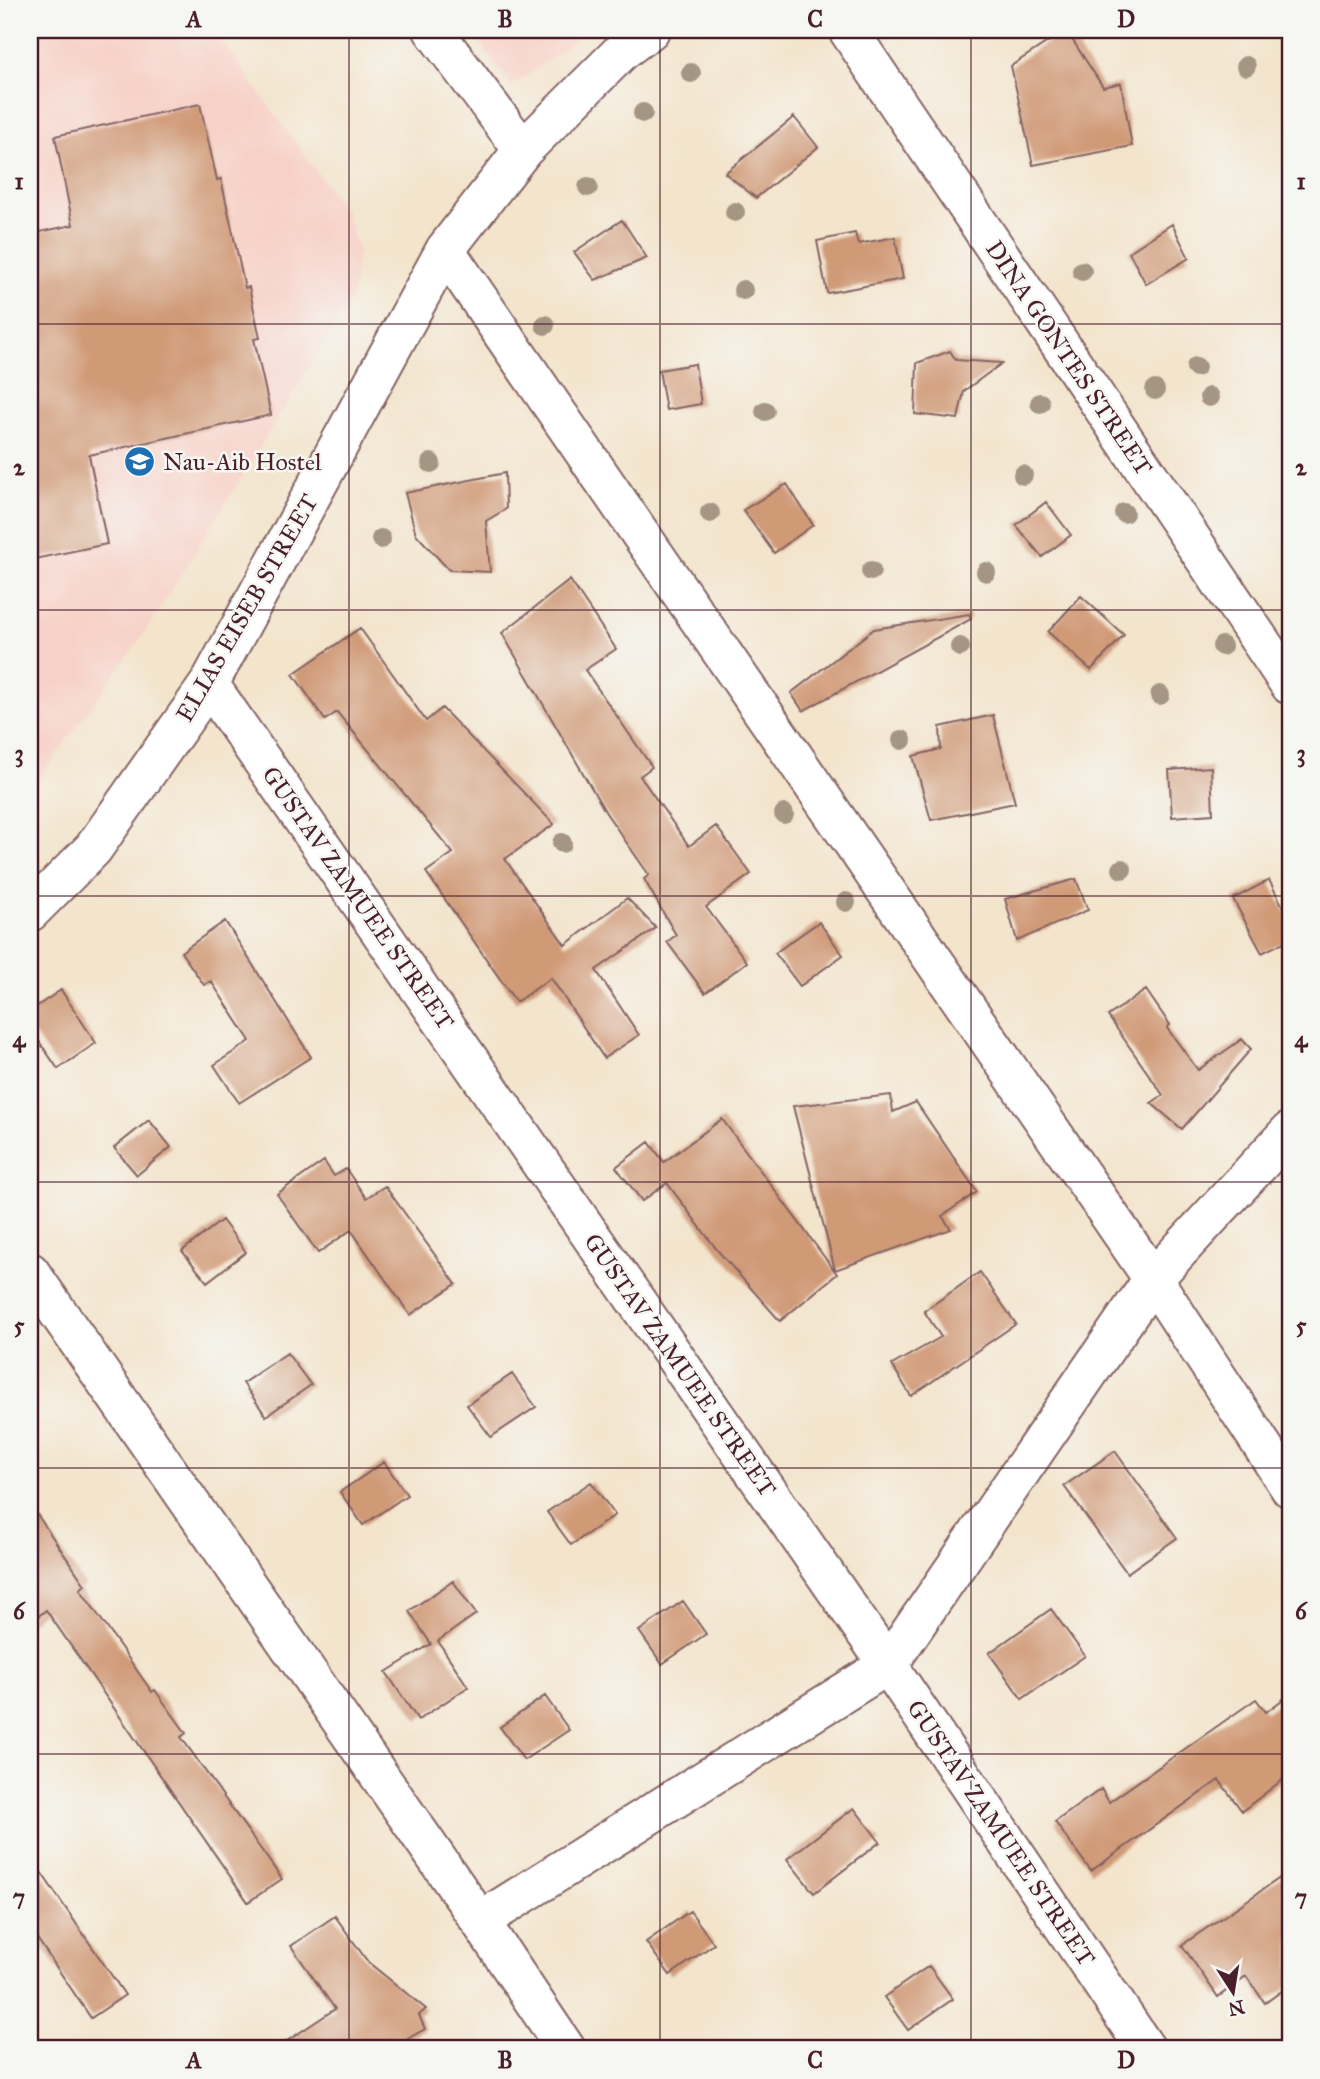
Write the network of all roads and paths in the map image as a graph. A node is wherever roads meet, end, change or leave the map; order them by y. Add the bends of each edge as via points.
1 (433, 30) edge
2 (650, 30) edge
3 (848, 30) edge
4 (523, 150) junction
5 (444, 250) junction
6 (209, 684) junction
7 (1290, 685) edge
8 (30, 912) edge
9 (1290, 1131) edge
10 (30, 1272) edge
11 (1153, 1279) junction
12 (1290, 1488) edge
13 (888, 1665) junction
14 (480, 1921) junction
15 (566, 2049) edge
16 (1146, 2049) edge

1 - 4 street
2 - 4 street, ELIAS EISEB STREET via 622,51
3 - 7 street, DINA GONTES STREET
4 - 5 street, ELIAS EISEB STREET
5 - 6 street, ELIAS EISEB STREET
5 - 11 street
6 - 8 street, ELIAS EISEB STREET via 93,849
6 - 13 street, GUSTAV ZAMUEE STREET
9 - 11 street
10 - 14 street
11 - 12 street
11 - 13 street
13 - 14 street
13 - 16 street, GUSTAV ZAMUEE STREET
14 - 15 street

